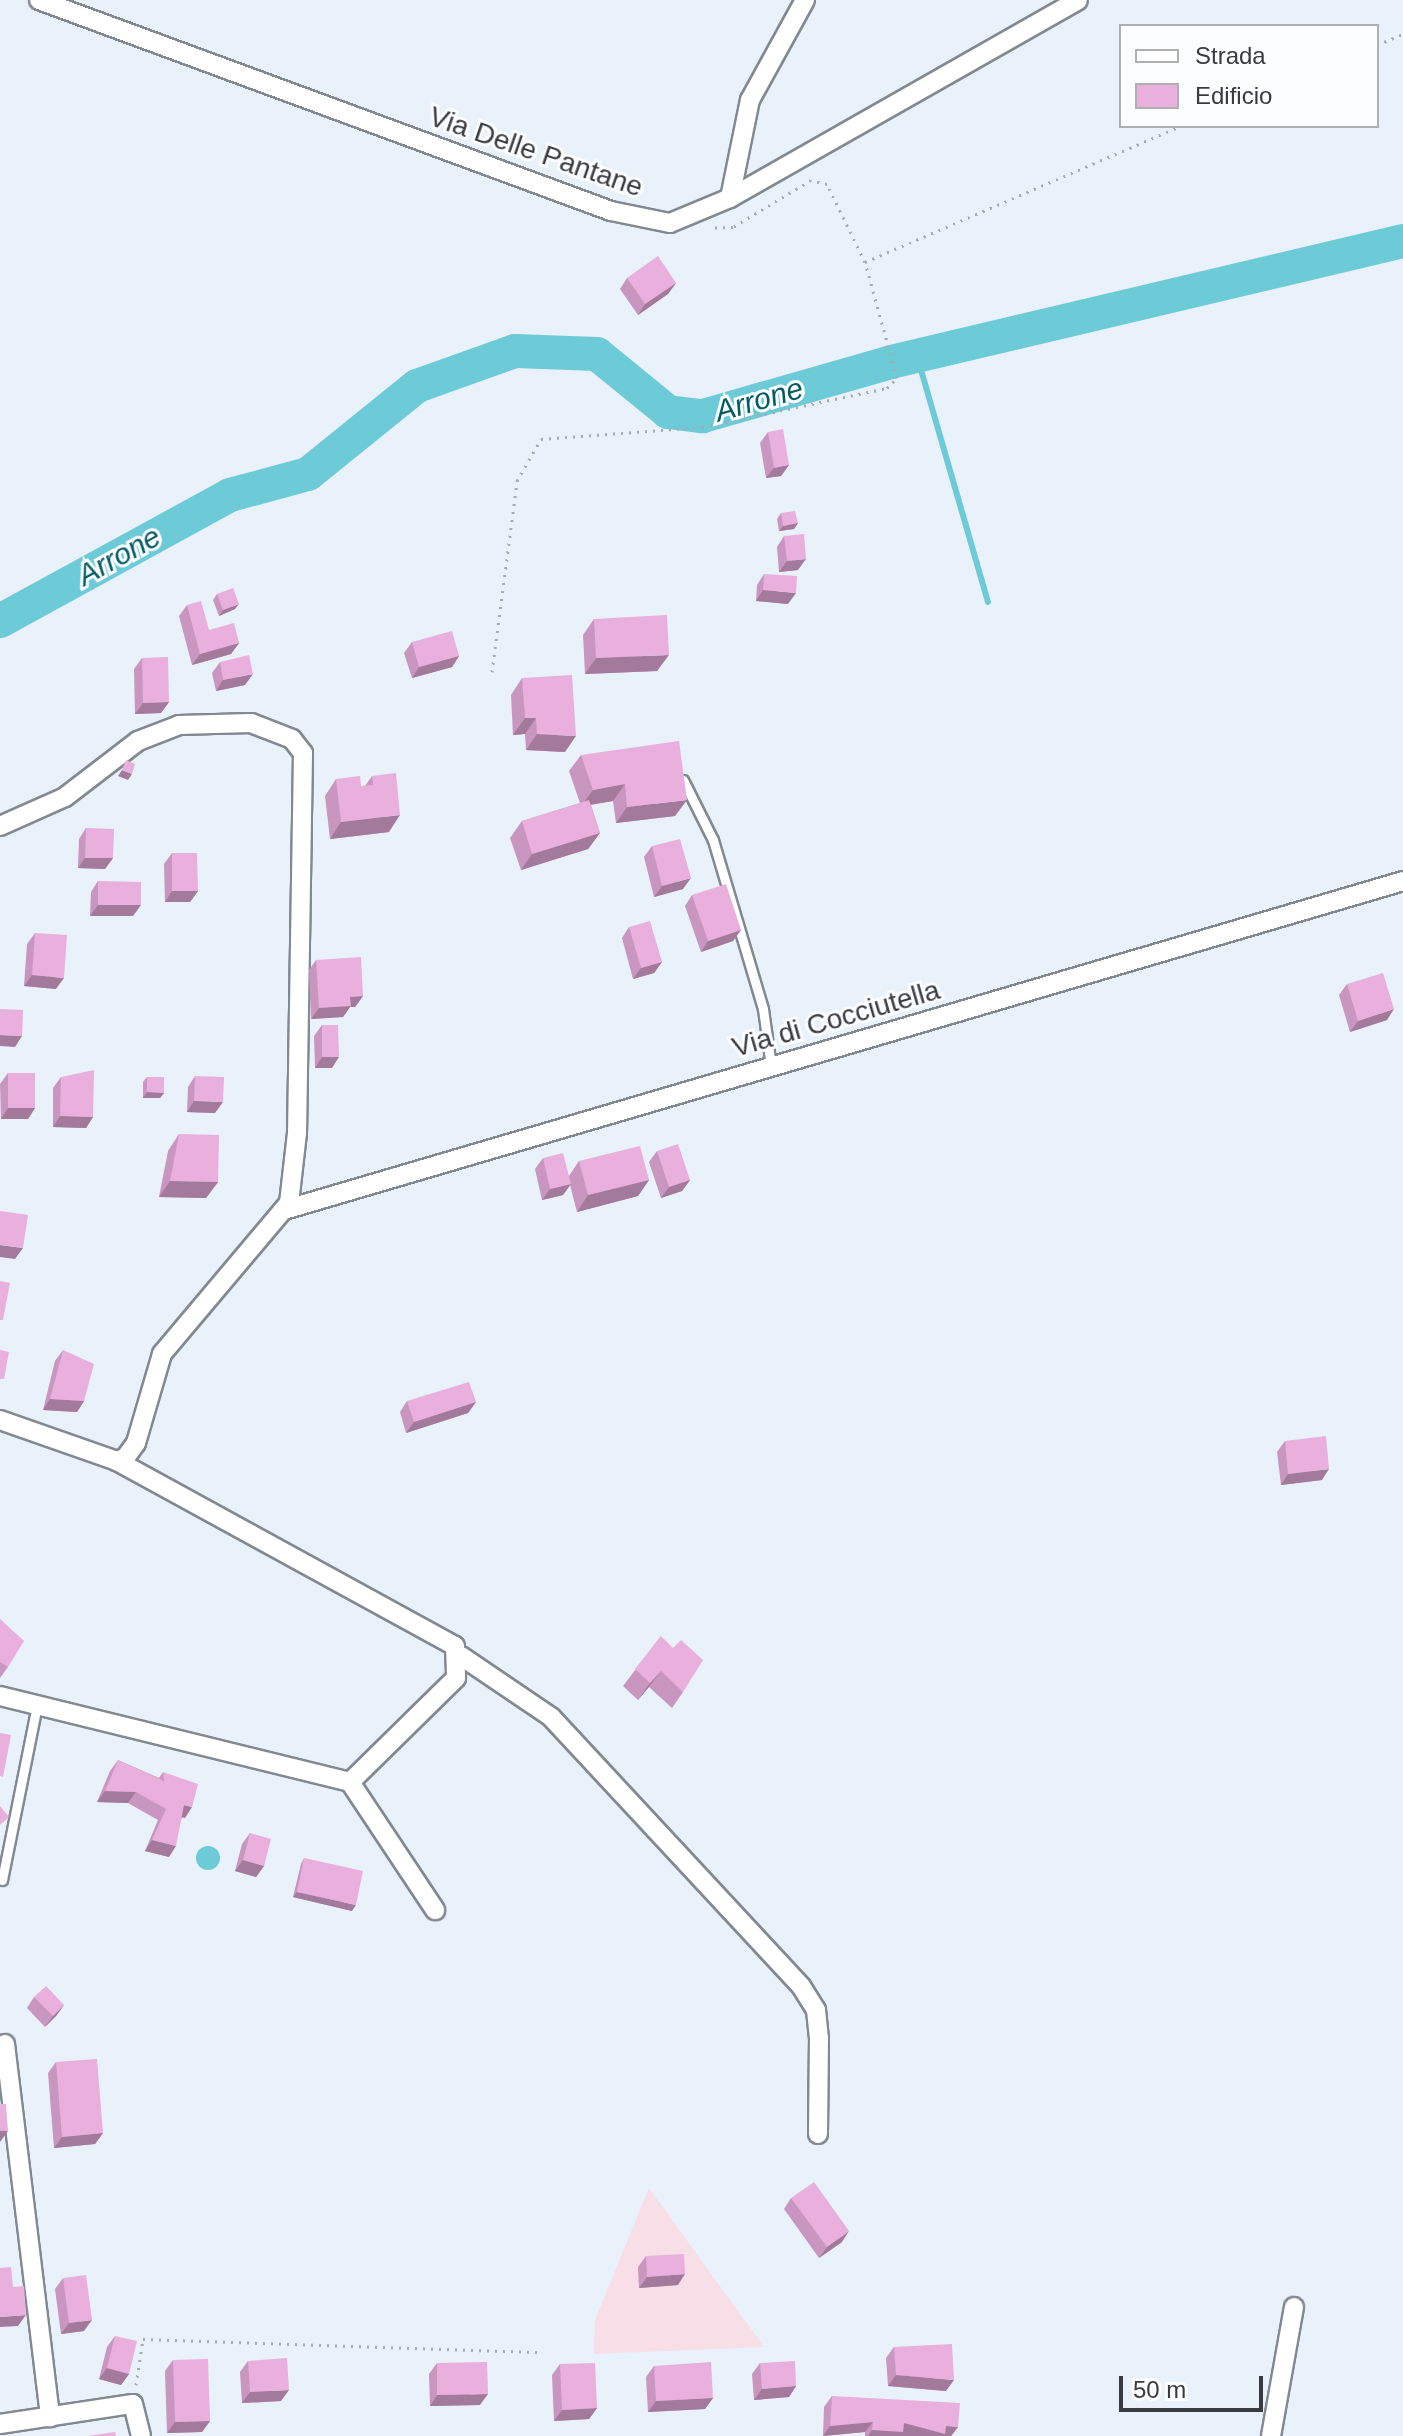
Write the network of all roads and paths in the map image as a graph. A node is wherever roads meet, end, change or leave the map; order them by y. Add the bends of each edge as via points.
1 (39, 0) edge
2 (805, 0) edge
3 (1078, 0) edge
4 (1403, 34) edge
5 (1379, 44) edge
6 (1176, 128) edge
7 (730, 198) junction
8 (677, 222) junction
9 (865, 262) junction
10 (492, 672) dead end
11 (683, 780) edge
12 (0, 826) edge
13 (1403, 881) edge
14 (771, 1067) junction
15 (284, 1210) junction
16 (0, 1420) edge
17 (117, 1461) junction
18 (461, 1656) junction
19 (0, 1696) edge
20 (37, 1705) junction
21 (350, 1782) junction
22 (2, 1880) dead end
23 (435, 1910) dead end
24 (5, 2044) dead end
25 (818, 2134) dead end
26 (1294, 2307) dead end
27 (540, 2352) dead end
28 (133, 2404) junction
29 (50, 2417) junction
30 (10, 2427) edge
31 (141, 2436) edge
32 (1271, 2436) edge

1 - 8 street, Via Delle Pantane via 611,211
2 - 7 street via 750,100
3 - 7 street
4 - 5 path
6 - 9 path
7 - 8 street
8 - 9 path via 733,227 820,181
9 - 10 path via 894,353 896,368 887,388 702,427 541,439 517,481
11 - 14 lane via 721,865 763,1009
12 - 15 street via 65,797 124,749 179,725 236,720 298,743 305,763 297,1133 293,1189
13 - 14 street, Via di Cocciutella
14 - 15 street, Via di Cocciutella
15 - 17 street via 162,1354 136,1443
16 - 17 street
17 - 18 street via 444,1637
18 - 21 street via 456,1678 440,1697
18 - 25 street via 551,1717 801,1986 816,2010
19 - 20 street
20 - 21 street
20 - 22 lane
21 - 23 street
24 - 29 street
26 - 32 street
27 - 28 path via 143,2339
28 - 29 street
28 - 31 street
29 - 30 street

